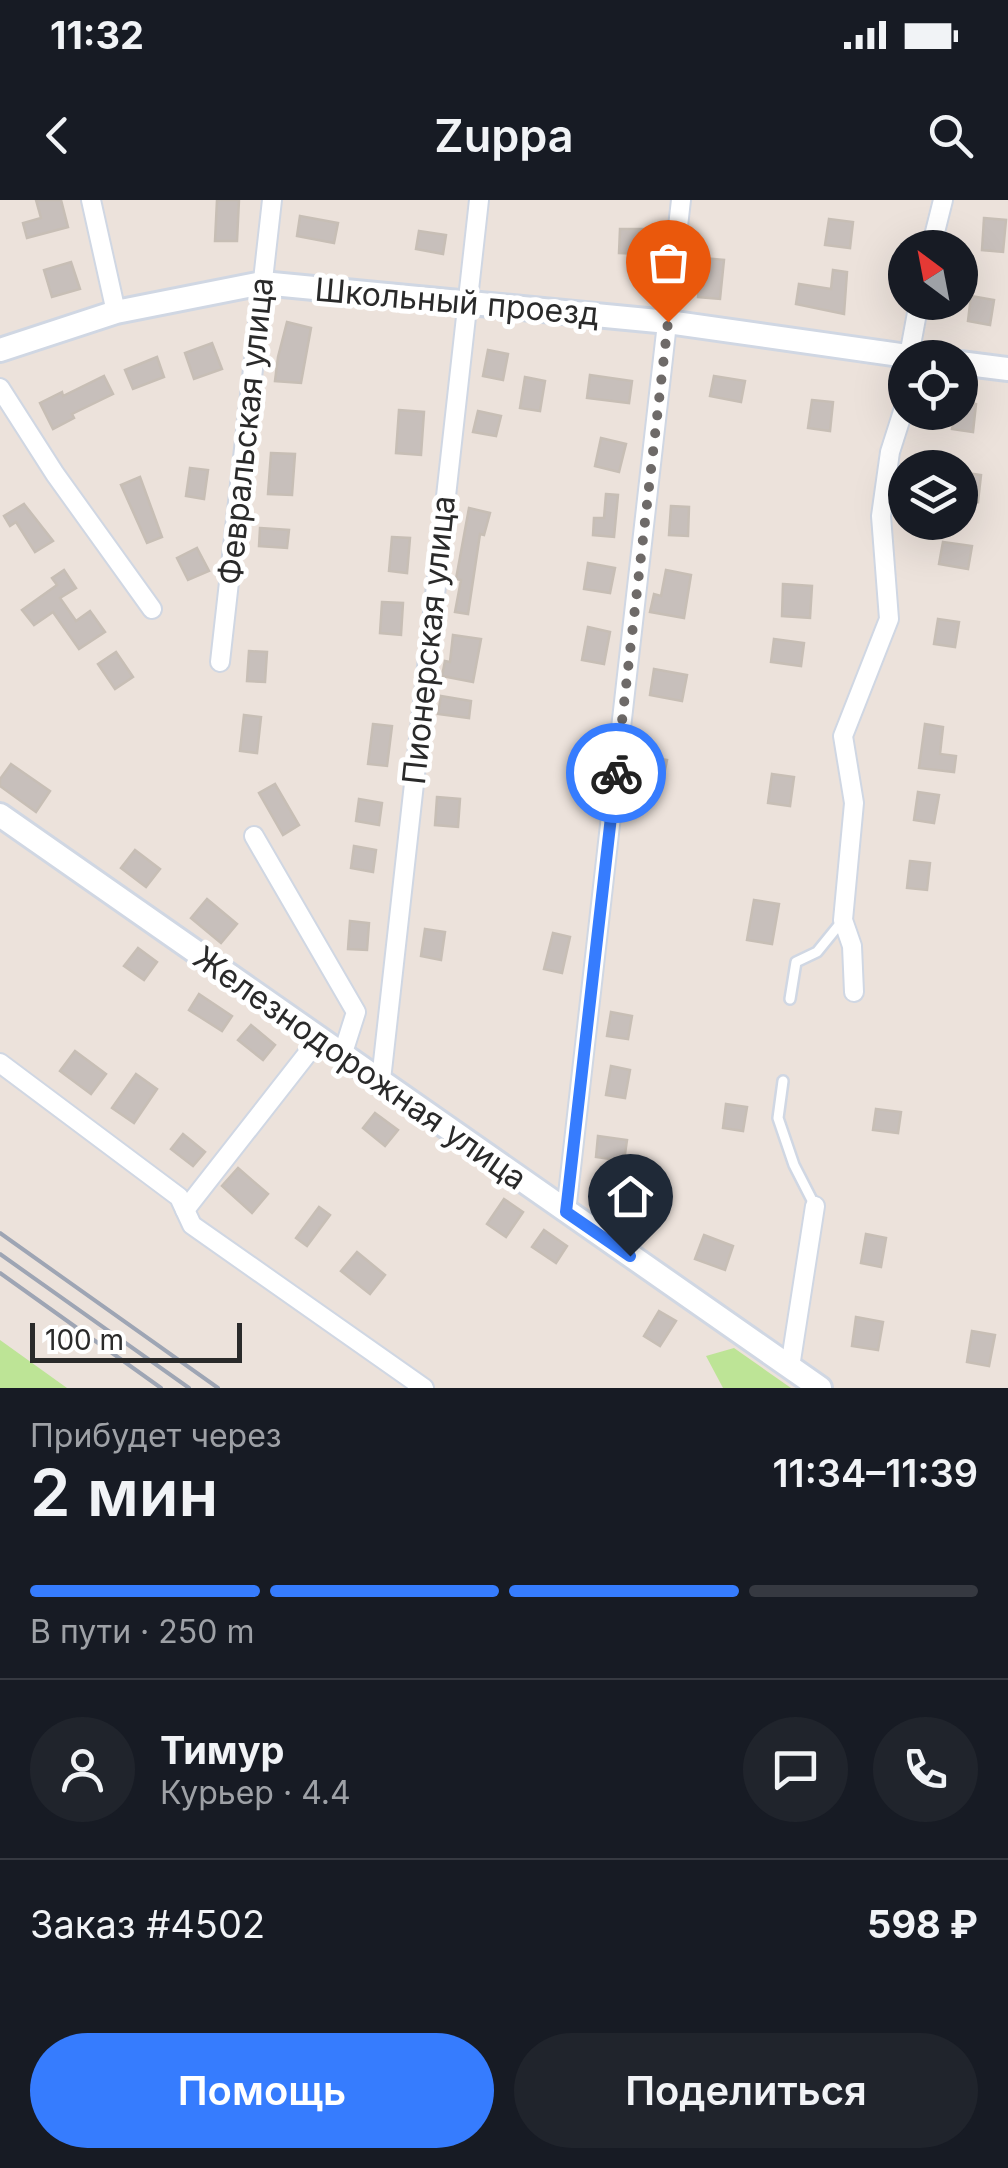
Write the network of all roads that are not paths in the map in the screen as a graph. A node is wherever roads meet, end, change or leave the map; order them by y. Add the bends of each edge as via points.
1 (91, 200) edge
2 (272, 200) edge
3 (479, 200) edge
4 (681, 200) edge
5 (941, 201) edge
6 (935, 230) edge
7 (262, 284) junction
8 (466, 305) junction
9 (116, 312) junction
10 (668, 322) junction
11 (0, 350) edge
12 (888, 352) edge
13 (978, 365) edge
14 (1008, 368) edge
15 (0, 388) edge
16 (897, 430) edge
17 (152, 609) dead end
18 (220, 662) dead end
19 (0, 815) edge
20 (254, 836) dead end
21 (843, 920) junction
22 (854, 992) dead end
23 (790, 999) dead end
24 (356, 1012) junction
25 (387, 1022) junction
26 (318, 1040) junction
27 (342, 1056) junction
28 (0, 1062) edge
29 (381, 1080) junction
30 (783, 1081) dead end
31 (814, 1206) joint
32 (185, 1210) junction
33 (566, 1212) junction
34 (790, 1366) junction
35 (424, 1388) edge
36 (820, 1388) edge

1 - 9 street
2 - 7 street, Февральская улица
3 - 8 street, Пионерская улица
4 - 10 street
5 - 6 street
7 - 8 street, Школьный проезд
7 - 9 street, Школьный проезд
7 - 18 street, Февральская улица
8 - 10 street, Школьный проезд
8 - 25 street, Пионерская улица
9 - 11 street, Школьный проезд
10 - 12 street, Школьный проезд
10 - 33 street
13 - 14 street
15 - 17 street
16 - 21 street via 880,516 888,619 843,736 854,804
19 - 26 street, Железнодорожная улица
20 - 24 street
21 - 22 street
21 - 23 lane via 817,952 796,962
24 - 25 street
24 - 27 street
25 - 29 street, Пионерская улица
26 - 27 street, Железнодорожная улица
26 - 32 street
27 - 29 street, Железнодорожная улица
28 - 32 street via 179,1197
29 - 33 street, Железнодорожная улица
30 - 31 lane via 778,1118
31 - 34 street
32 - 35 street via 192,1225
33 - 34 street, Железнодорожная улица
34 - 36 street, Железнодорожная улица

